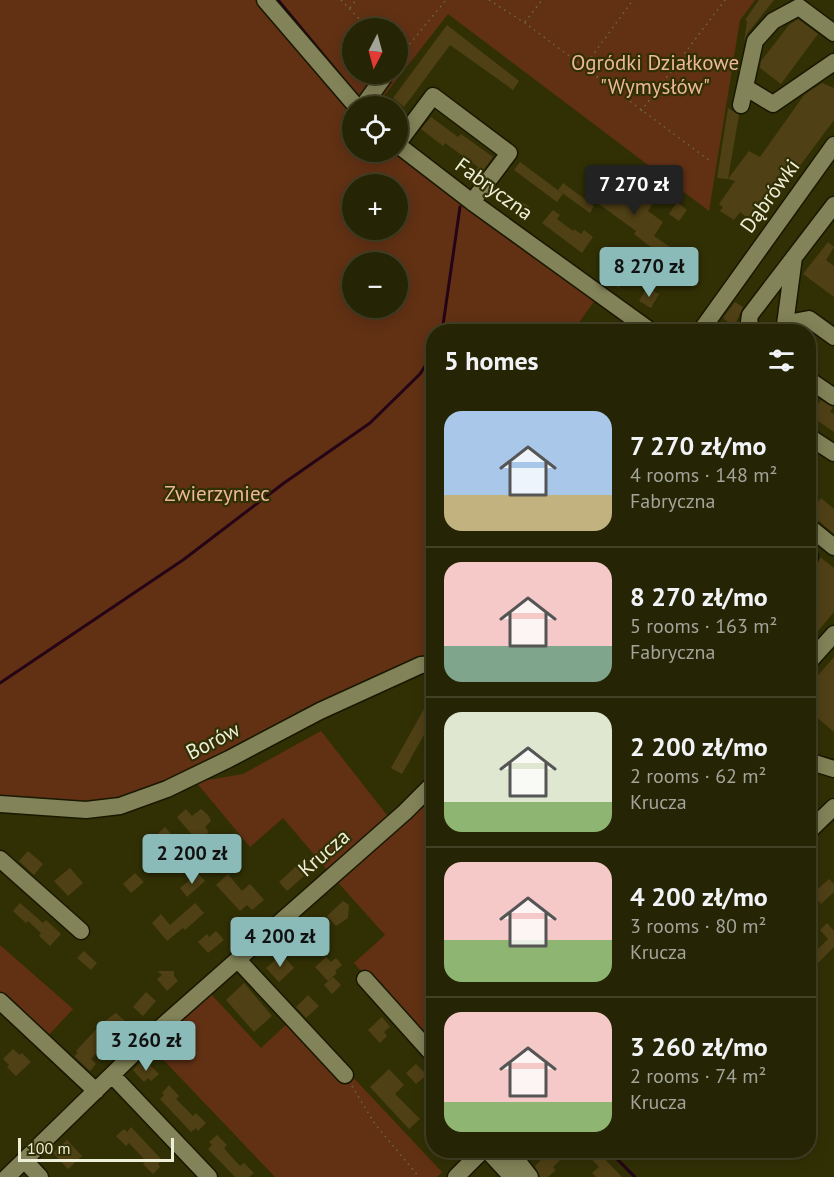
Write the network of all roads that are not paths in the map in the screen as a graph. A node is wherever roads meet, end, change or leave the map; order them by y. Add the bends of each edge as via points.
1 (265, 0) edge
2 (834, 33) edge
3 (834, 62) edge
4 (745, 87) junction
5 (347, 96) edge
6 (741, 105) dead end
7 (408, 130) edge
8 (834, 145) edge
9 (408, 152) edge
10 (472, 202) junction
11 (834, 205) edge
12 (794, 256) junction
13 (641, 324) edge
14 (706, 324) edge
15 (750, 324) edge
16 (786, 324) edge
17 (791, 324) edge
18 (815, 324) edge
19 (816, 325) edge
20 (834, 337) edge
21 (816, 385) edge
22 (834, 397) edge
23 (816, 441) edge
24 (834, 453) edge
25 (816, 532) edge
26 (834, 547) edge
27 (834, 634) edge
28 (816, 654) edge
29 (426, 665) edge
30 (816, 763) edge
31 (834, 769) edge
32 (426, 791) edge
33 (0, 804) edge
34 (834, 807) edge
35 (816, 824) edge
36 (0, 859) edge
37 (81, 931) dead end
38 (238, 960) junction
39 (365, 979) dead end
40 (0, 1001) edge
41 (426, 1047) edge
42 (112, 1075) junction
43 (345, 1075) road end
44 (96, 1091) junction
45 (476, 1158) edge
46 (493, 1158) edge
47 (515, 1158) edge
48 (24, 1160) junction
49 (7, 1177) edge
50 (40, 1177) edge
51 (209, 1177) edge
52 (456, 1177) edge
53 (512, 1177) edge
54 (530, 1177) edge

1 - 5 street
2 - 4 street via 799,7 772,21 755,41
3 - 4 street via 773,104
4 - 6 street
7 - 10 street via 433,96 509,153
8 - 14 street, Dąbrówki
9 - 10 street, Fabryczna
10 - 13 street, Fabryczna
11 - 12 street
12 - 15 street via 750,315
12 - 16 street
17 - 18 street via 808,319
19 - 20 street
21 - 22 street
23 - 24 street
25 - 26 street
27 - 28 street
29 - 33 street, Borów via 340,702 167,789 120,806 86,810
30 - 31 street
32 - 38 street, Krucza
34 - 35 street
36 - 37 street
38 - 42 street, Krucza
38 - 43 street
39 - 41 street
40 - 44 street
42 - 44 street, Krucza
42 - 51 street
44 - 48 street, Krucza
45 - 52 street
46 - 53 street
47 - 54 street
48 - 49 street, Krucza
48 - 50 street

